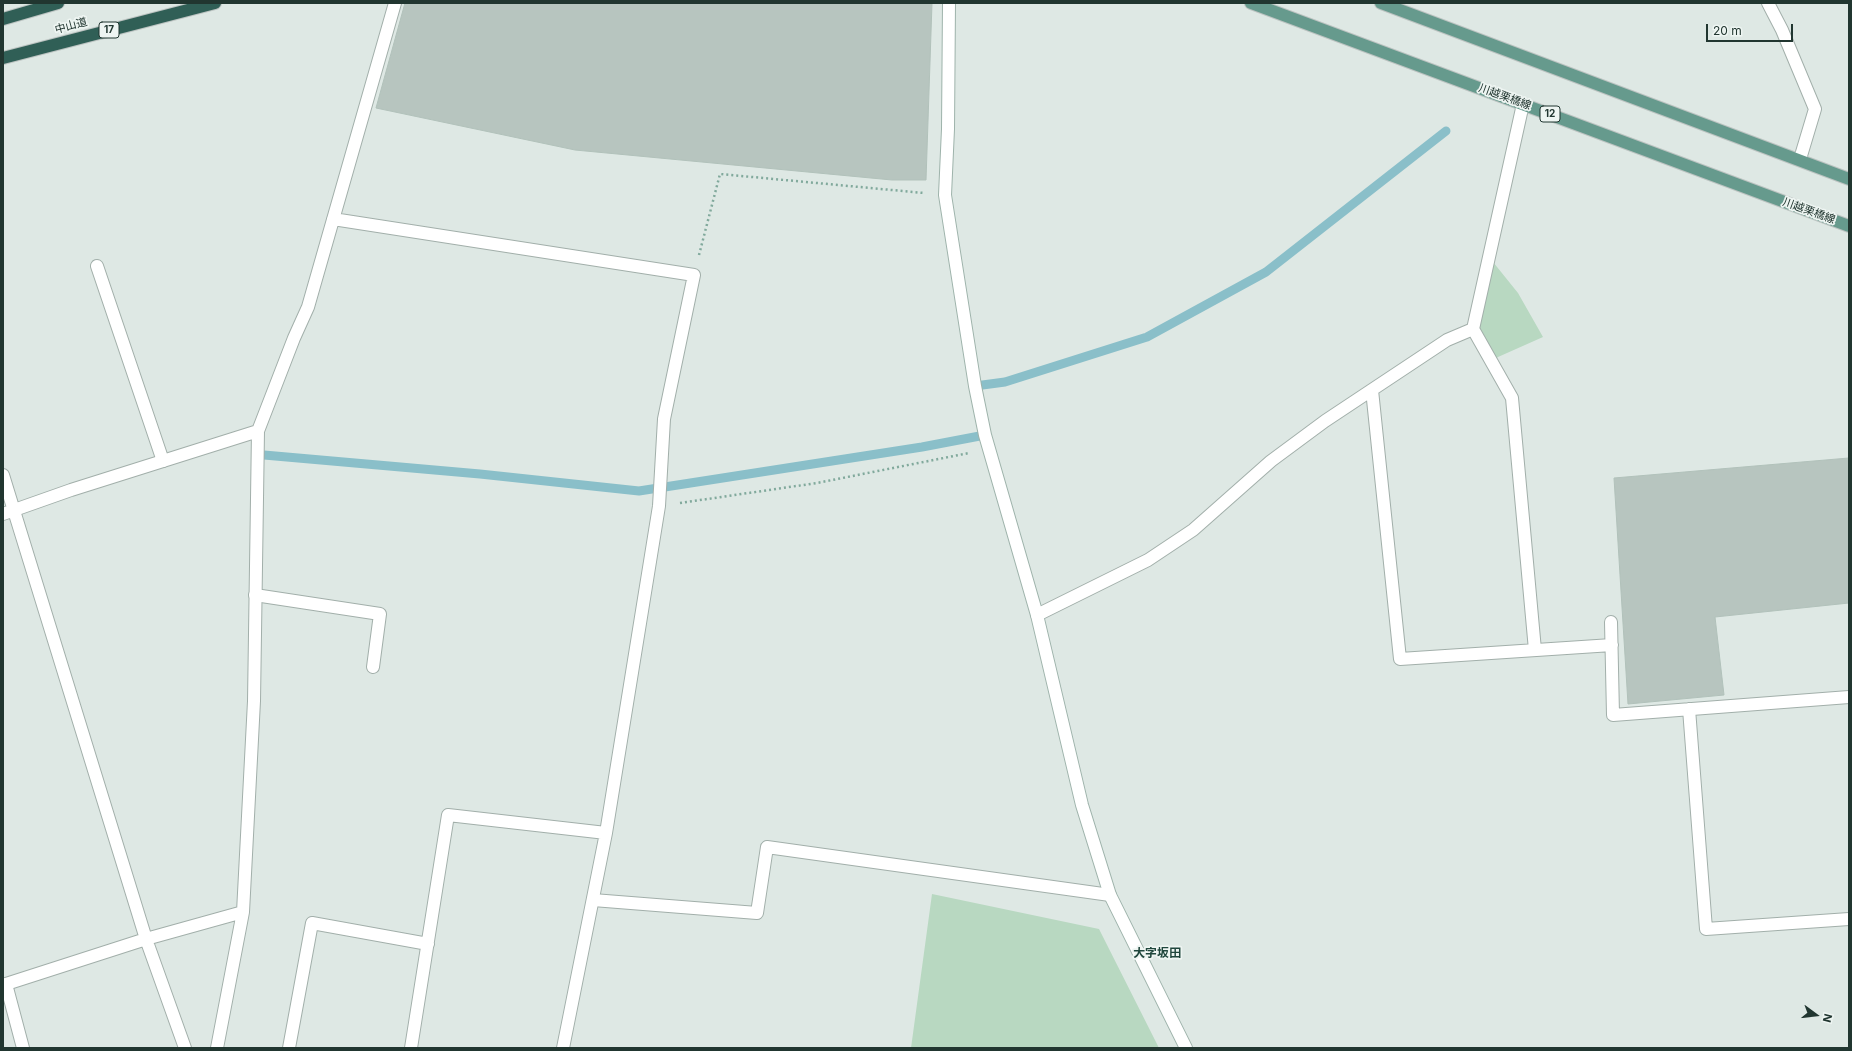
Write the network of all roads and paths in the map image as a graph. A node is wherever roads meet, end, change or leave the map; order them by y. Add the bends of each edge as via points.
1 (58, 3) edge
2 (215, 3) edge
3 (395, 3) edge
4 (949, 3) edge
5 (1251, 3) edge
6 (1768, 3) edge
7 (1387, 4) edge
8 (3, 19) edge
9 (3, 58) edge
10 (1523, 104) junction
11 (1800, 159) junction
12 (1849, 179) edge
13 (945, 196) junction
14 (333, 219) junction
15 (1849, 226) edge
16 (97, 266) dead end
17 (694, 275) junction
18 (1473, 329) junction
19 (1372, 390) junction
20 (258, 431) junction
21 (989, 449) junction
22 (163, 461) junction
23 (3, 475) edge
24 (659, 506) junction
25 (9, 513) edge
26 (255, 595) junction
27 (1037, 615) junction
28 (1611, 622) dead end
29 (1612, 645) junction
30 (1535, 650) junction
31 (373, 667) dead end
32 (1849, 697) edge
33 (1689, 709) junction
34 (606, 833) junction
35 (1110, 895) junction
36 (593, 900) junction
37 (243, 912) junction
38 (1849, 919) edge
39 (146, 939) junction
40 (428, 944) junction
41 (5, 984) edge
42 (23, 1048) edge
43 (185, 1048) edge
44 (217, 1048) edge
45 (289, 1048) edge
46 (411, 1048) edge
47 (563, 1048) edge
48 (1186, 1048) edge

1 - 8 highway
2 - 9 highway, 中山道 / 17
3 - 14 street
4 - 13 street
5 - 10 main road, 川越栗橋線 / 12
6 - 11 street via 1815,109
7 - 11 main road
10 - 15 main road, 川越栗橋線 / 12
10 - 18 street
11 - 12 main road
13 - 17 path via 720,174
13 - 21 street via 975,386
14 - 17 street
14 - 20 street via 308,307
16 - 22 street
17 - 24 street via 664,419
18 - 19 street via 1447,340
18 - 30 street via 1512,398
19 - 27 street via 1271,461 1193,530 1148,560
19 - 30 street via 1400,659
20 - 22 street
20 - 26 street
21 - 24 path via 817,483
21 - 27 street
22 - 25 street
23 - 25 street
24 - 34 street
25 - 39 street
26 - 31 street via 380,614
26 - 37 street via 254,701
27 - 35 street via 1082,805
28 - 29 street
29 - 30 street
29 - 33 street via 1613,715
32 - 33 street
33 - 38 street via 1706,929
34 - 36 street
34 - 40 street via 448,815
35 - 36 street via 767,847 757,913
35 - 48 street
36 - 47 street
37 - 39 street
37 - 44 street
39 - 41 street
39 - 43 street
40 - 45 street via 312,923
40 - 46 street
41 - 42 street

